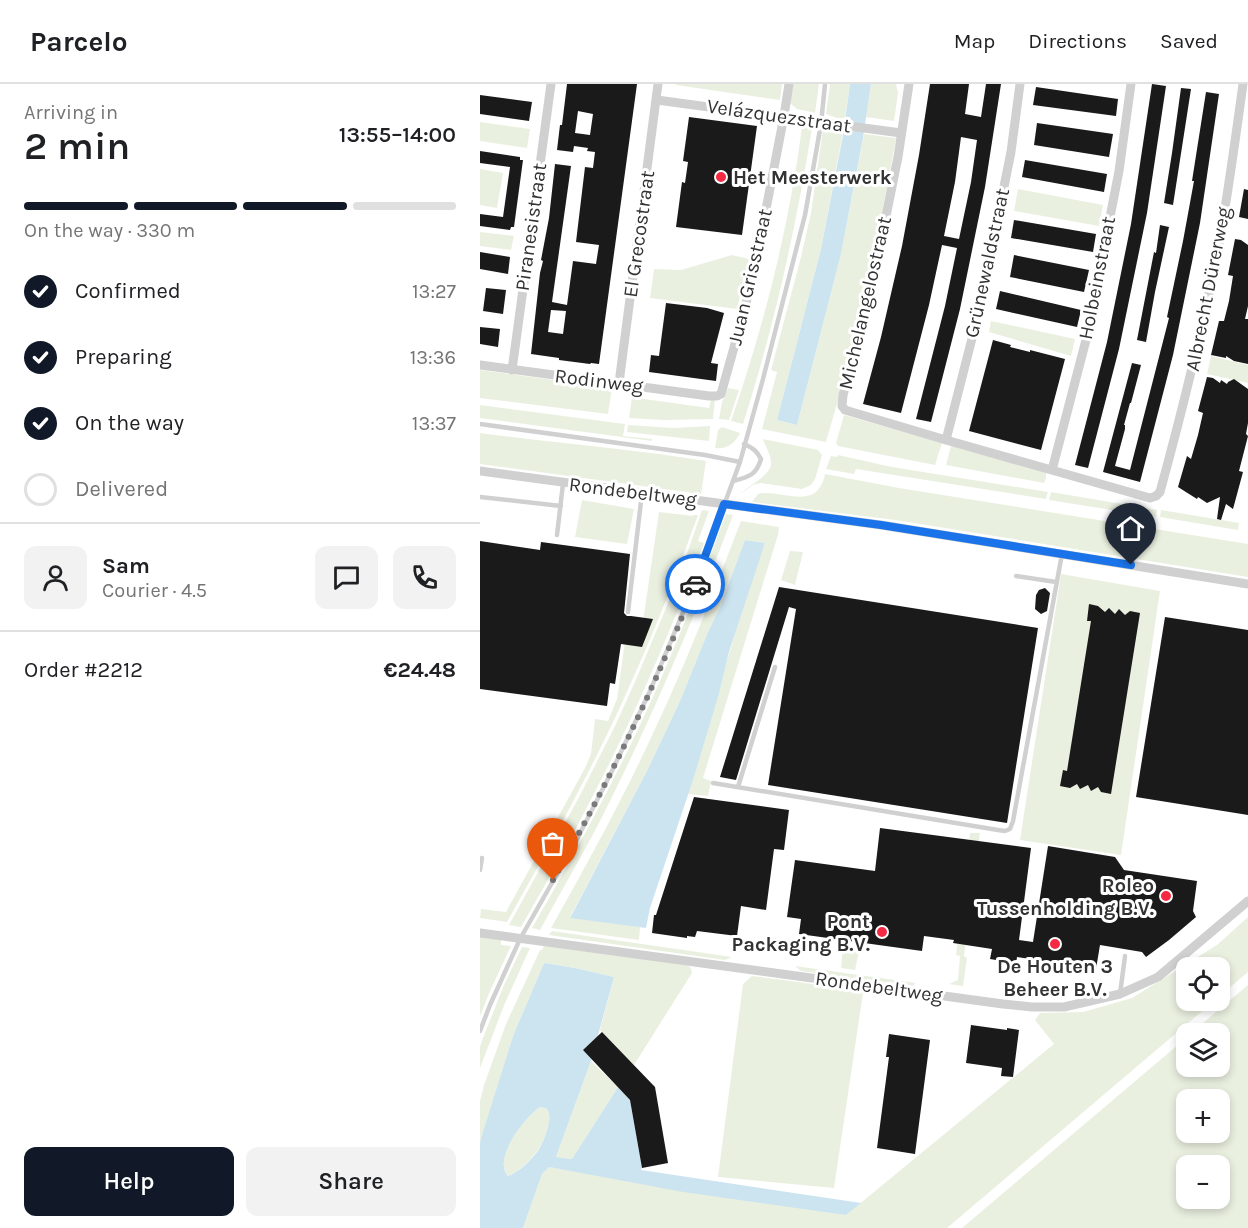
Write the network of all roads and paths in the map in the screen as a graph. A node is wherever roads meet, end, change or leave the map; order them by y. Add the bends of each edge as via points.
1 (551, 84) edge
2 (658, 84) edge
3 (789, 84) edge
4 (825, 84) edge
5 (909, 84) edge
6 (1020, 84) edge
7 (1131, 84) edge
8 (1243, 84) edge
9 (657, 100) junction
10 (784, 116) junction
11 (821, 122) junction
12 (901, 133) junction
13 (480, 365) edge
14 (512, 370) junction
15 (619, 383) junction
16 (717, 396) joint
17 (480, 424) edge
18 (946, 440) junction
19 (744, 444) junction
20 (740, 462) junction
21 (1052, 470) junction
22 (480, 471) edge
23 (733, 481) junction
24 (563, 483) junction
25 (1160, 492) joint
26 (642, 493) junction
27 (480, 497) edge
28 (724, 504) junction
29 (561, 506) junction
30 (557, 535) dead end
31 (1062, 554) junction
32 (1016, 576) dead end
33 (1056, 582) junction
34 (1248, 584) edge
35 (628, 612) dead end
36 (775, 667) dead end
37 (713, 783) dead end
38 (738, 787) junction
39 (482, 858) dead end
40 (480, 870) edge
41 (1248, 901) edge
42 (480, 933) edge
43 (520, 939) junction
44 (1125, 956) dead end
45 (1120, 994) junction
46 (480, 1030) edge

1 - 14 street, Piranesistraat
2 - 9 street, El Grecostraat
3 - 10 street, Juan Grisstraat
4 - 11 lane
5 - 12 street, Michelangelostraat
6 - 18 street, Grünewaldstraat via 1011,152 980,304
7 - 21 street, Holbeinstraat via 1119,171 1086,340
8 - 25 street, Albrecht Dürerweg via 1220,237 1187,391
9 - 10 street, Velázquezstraat
9 - 15 street, El Grecostraat
10 - 11 street, Velázquezstraat
10 - 16 street, Juan Grisstraat via 745,308 724,387
11 - 12 street, Velázquezstraat
11 - 19 lane via 805,215
12 - 18 street, Michelangelostraat via 861,333 842,406
13 - 14 street, Rodinweg
14 - 15 street, Rodinweg
15 - 16 street, Rodinweg
17 - 20 lane
18 - 21 street, Michelangelostraat
19 - 20 lane
19 - 23 lane via 757,452 761,459 759,467 748,477
20 - 23 lane
21 - 25 street, Michelangelostraat via 1150,498
22 - 24 street, Rondebeltweg
23 - 28 lane
24 - 26 street, Rondebeltweg
24 - 29 lane
26 - 28 street, Rondebeltweg
26 - 35 lane
27 - 29 lane
28 - 31 street, Rondebeltweg
28 - 43 lane via 650,691 577,839
29 - 30 lane
31 - 33 lane
31 - 34 street, Rondebeltweg
32 - 33 lane
33 - 38 lane via 1010,829
36 - 38 lane
37 - 38 lane
39 - 40 lane
41 - 45 street, Rondebeltweg via 1158,977
42 - 43 street, Rondebeltweg
43 - 45 street, Rondebeltweg via 1032,1007 1064,1007
43 - 46 lane
44 - 45 lane

